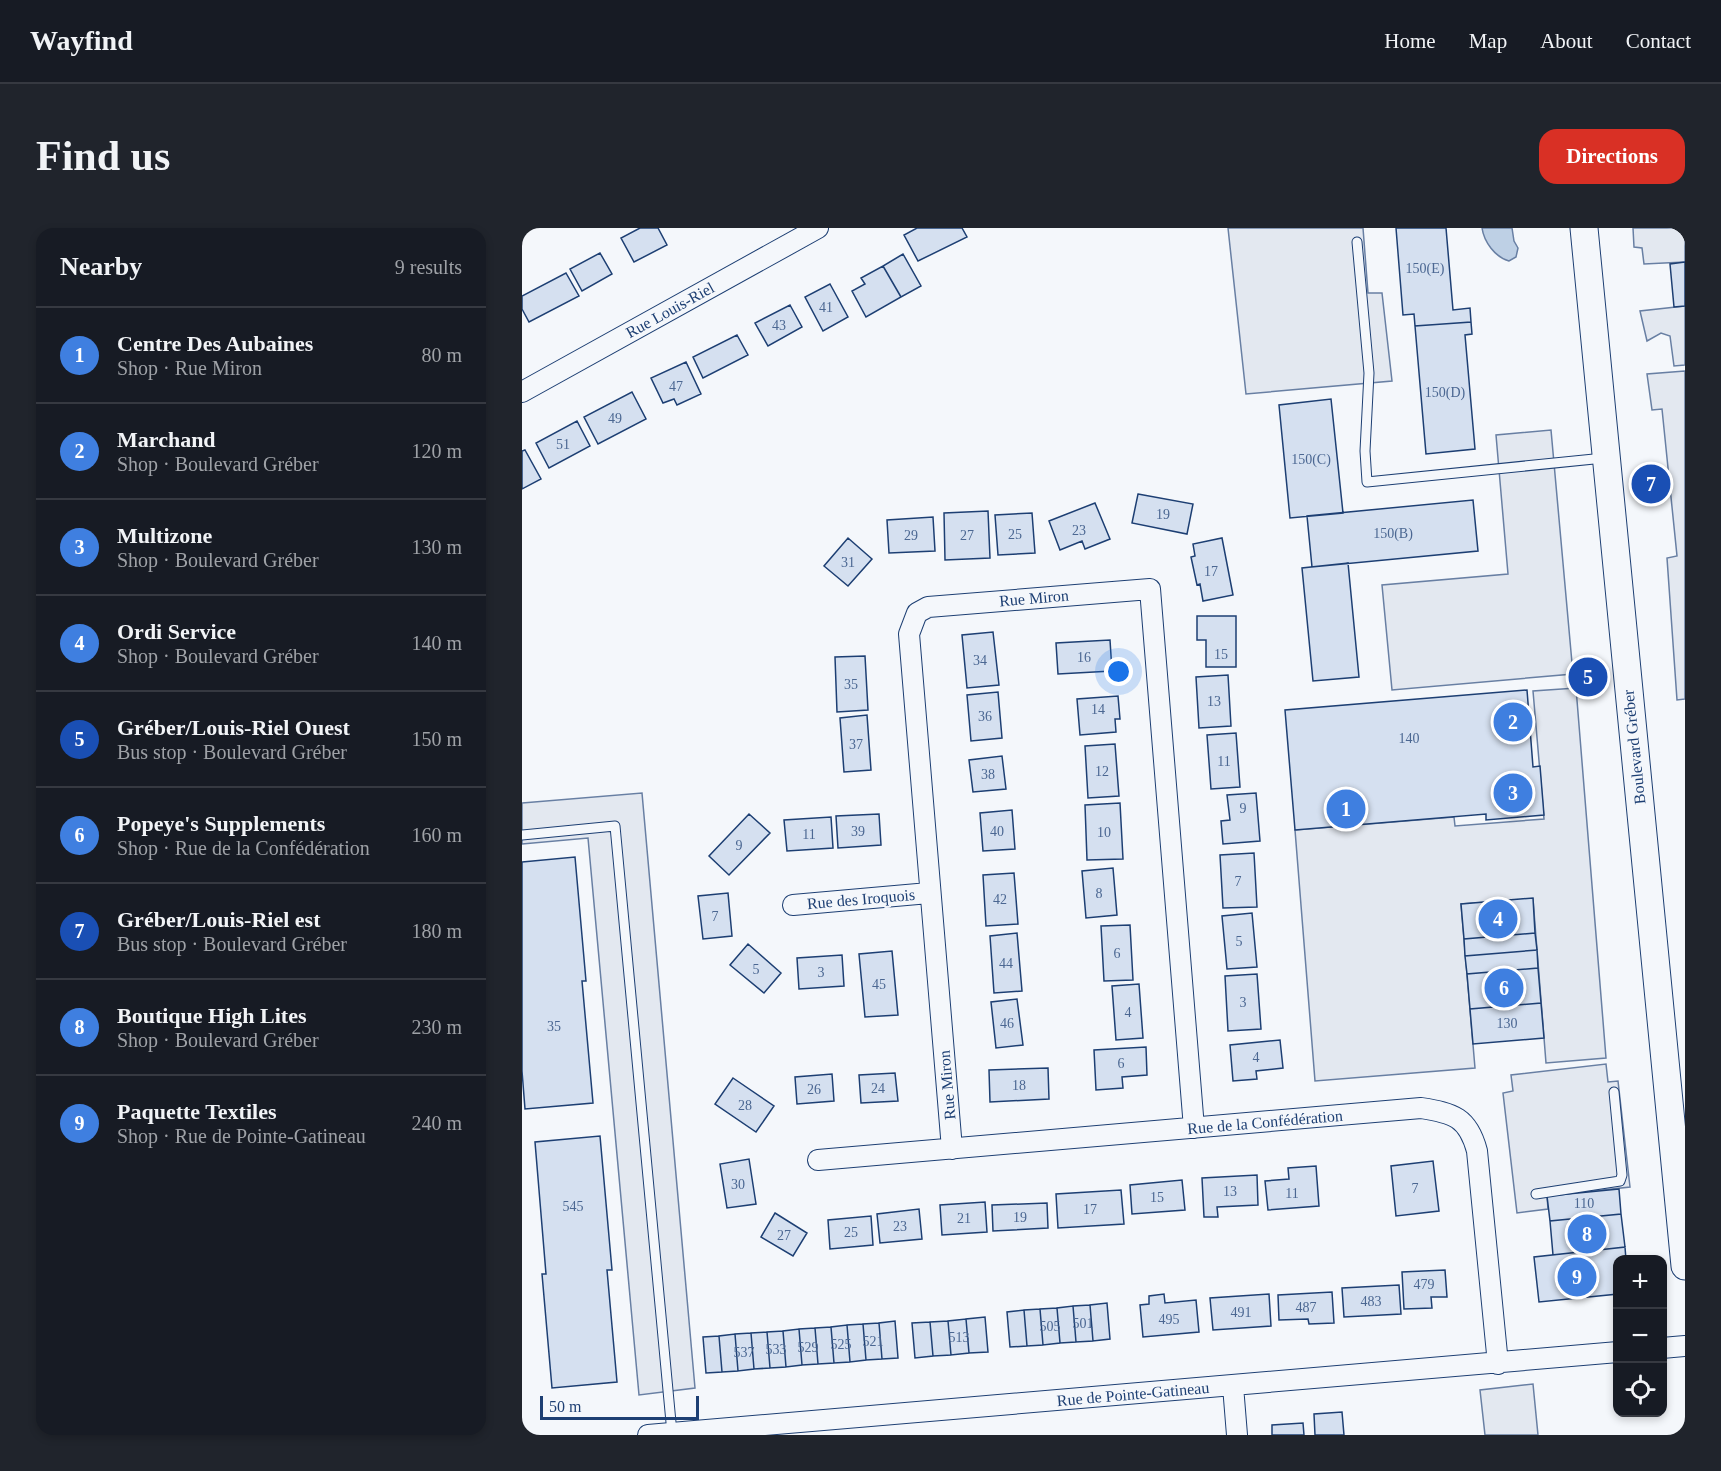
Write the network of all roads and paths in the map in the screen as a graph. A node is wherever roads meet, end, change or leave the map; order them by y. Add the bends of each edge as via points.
1 (818, 228) edge
2 (1584, 228) edge
3 (1357, 242) dead end
4 (522, 392) edge
5 (1606, 458) junction
6 (522, 835) edge
7 (929, 893) junction
8 (793, 906) dead end
9 (1614, 1092) dead end
10 (1194, 1128) junction
11 (952, 1149) junction
12 (818, 1160) dead end
13 (1536, 1194) dead end
14 (1685, 1266) edge
15 (1685, 1346) edge
16 (1667, 1348) edge
17 (1613, 1352) edge
18 (1498, 1364) junction
19 (1233, 1386) junction
20 (878, 1425) edge
21 (672, 1433) junction
22 (648, 1435) edge
23 (1237, 1435) edge

1 - 4 street, Rue Louis-Riel
2 - 5 main road, Boulevard Gréber
3 - 5 lane via 1369,373 1367,482
5 - 14 main road, Boulevard Gréber
6 - 21 lane via 615,826
7 - 8 street, Rue des Iroquois
7 - 10 street, Rue Miron via 909,634 917,613 928,607 1150,589
7 - 11 street, Rue Miron
9 - 13 lane via 1620,1181
10 - 11 street, Rue de la Confédération
10 - 18 street, Rue de la Confédération via 1421,1108 1460,1119 1472,1133 1477,1151
11 - 12 street, Rue de la Confédération
15 - 16 street
17 - 18 street, Rue de Pointe-Gatineau
18 - 19 street, Rue de Pointe-Gatineau
19 - 20 street, Rue de Pointe-Gatineau
19 - 23 street
20 - 21 street, Rue de Pointe-Gatineau
21 - 22 street, Rue de Pointe-Gatineau

